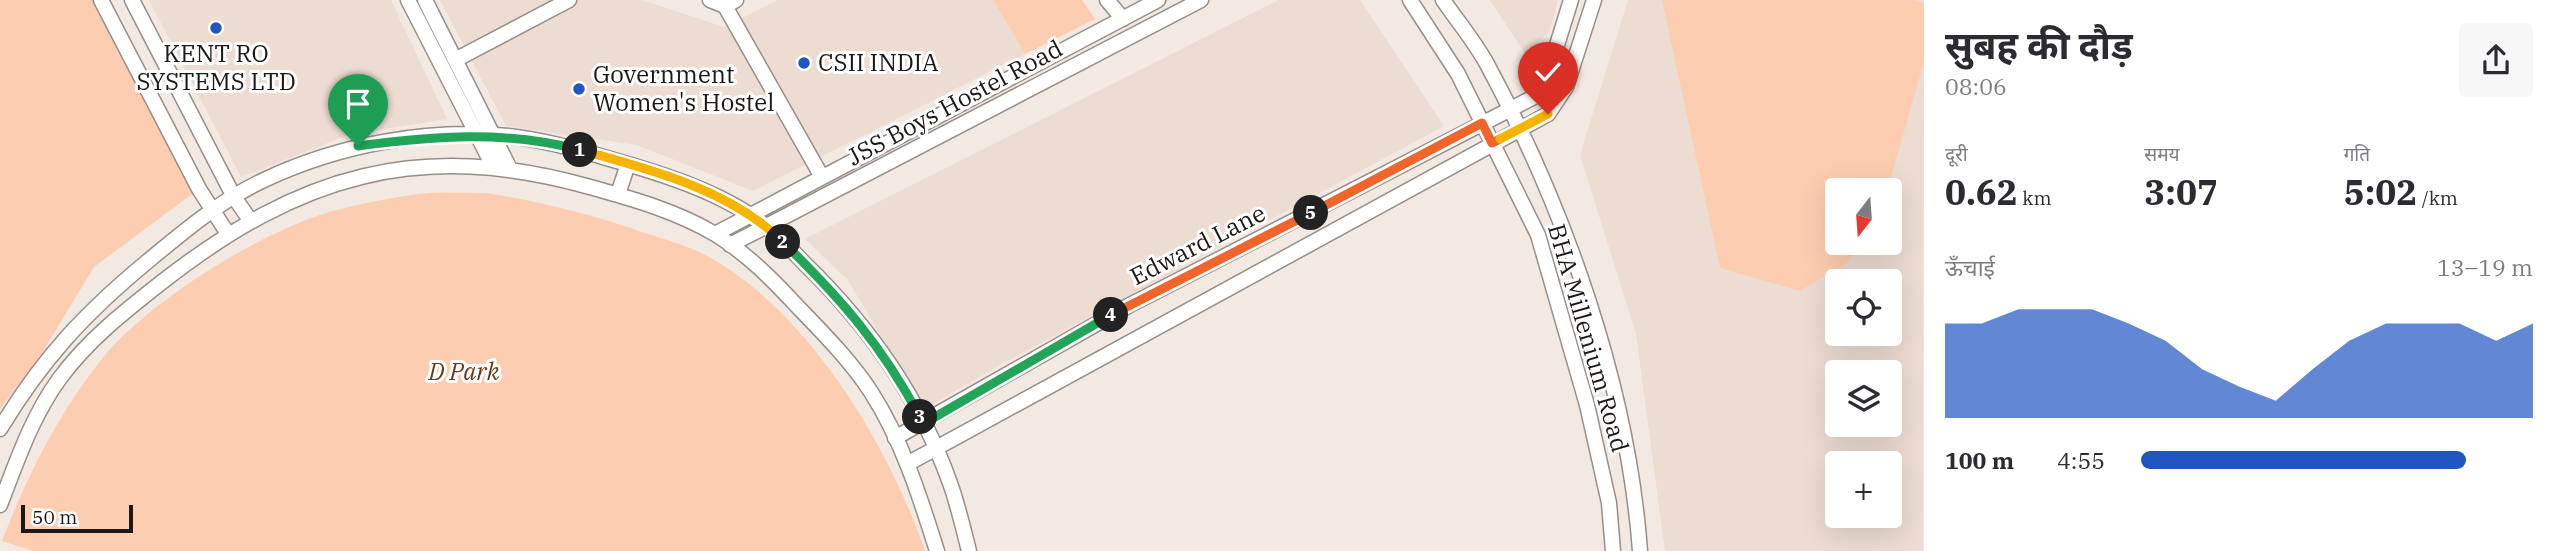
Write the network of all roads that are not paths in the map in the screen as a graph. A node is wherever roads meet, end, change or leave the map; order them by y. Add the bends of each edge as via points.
1 (101, 0) edge
2 (132, 0) edge
3 (408, 0) edge
4 (425, 0) edge
5 (569, 0) edge
6 (710, 0) edge
7 (1107, 0) edge
8 (1158, 0) edge
9 (1201, 0) edge
10 (1410, 0) edge
11 (1443, 0) edge
12 (1571, 0) edge
13 (1594, 0) edge
14 (731, 3) edge
15 (1123, 19) junction
16 (1071, 46) junction
17 (456, 60) junction
18 (1081, 63) junction
19 (1510, 110) junction
20 (1482, 123) junction
21 (1518, 130) junction
22 (478, 136) junction
23 (493, 136) junction
24 (1492, 143) junction
25 (628, 164) junction
26 (494, 168) junction
27 (510, 169) junction
28 (821, 177) junction
29 (618, 194) junction
30 (234, 197) junction
31 (214, 211) junction
32 (749, 215) junction
33 (250, 220) junction
34 (767, 226) junction
35 (228, 234) junction
36 (715, 234) junction
37 (730, 245) junction
38 (923, 424) junction
39 (0, 429) edge
40 (895, 438) junction
41 (935, 449) junction
42 (907, 464) junction
43 (0, 505) edge
44 (937, 551) edge
45 (969, 551) edge
46 (1613, 551) edge
47 (1640, 551) edge

1 - 31 street
2 - 30 street
3 - 22 street
4 - 17 street
5 - 17 street
6 - 14 street
7 - 15 street
8 - 15 street, JSS Boys Hostel Road
9 - 18 street, JSS Boys Hostel Road
10 - 20 street, BHA Millenium Road via 1458,74
11 - 19 street, BHA Millenium Road via 1487,64
12 - 19 street, Edward Lane via 1548,74 1534,97
13 - 21 street, Edward Lane via 1566,87 1548,114
14 - 28 street
15 - 16 street, JSS Boys Hostel Road
16 - 18 street
16 - 28 street, JSS Boys Hostel Road
17 - 23 street
18 - 34 street, JSS Boys Hostel Road
19 - 20 street, Edward Lane
19 - 21 street, BHA Millenium Road
20 - 24 street, BHA Millenium Road
20 - 38 street, Edward Lane via 1128,306
21 - 24 street, Edward Lane
21 - 47 street, BHA Millenium Road via 1568,238 1618,404
22 - 23 street
22 - 26 street
22 - 30 street via 358,146 304,163
23 - 25 street via 565,146
23 - 27 street
24 - 41 street, Edward Lane
24 - 46 street, BHA Millenium Road via 1538,235 1587,405 1609,503
25 - 29 street
25 - 32 street via 705,192
26 - 27 street
26 - 33 street via 451,166 343,179
27 - 29 street
28 - 32 street, JSS Boys Hostel Road
29 - 36 street
30 - 31 street
30 - 33 street
31 - 35 street
31 - 39 street via 124,280 63,339
32 - 34 street
32 - 36 street, JSS Boys Hostel Road
33 - 35 street
34 - 37 street, JSS Boys Hostel Road
34 - 38 street via 872,337
35 - 43 street via 96,336 60,379 22,446
36 - 37 street
37 - 40 street via 770,278 823,334 871,391
38 - 40 street, Edward Lane
38 - 41 street
40 - 42 street
41 - 42 street, Edward Lane
41 - 45 street
42 - 44 street

